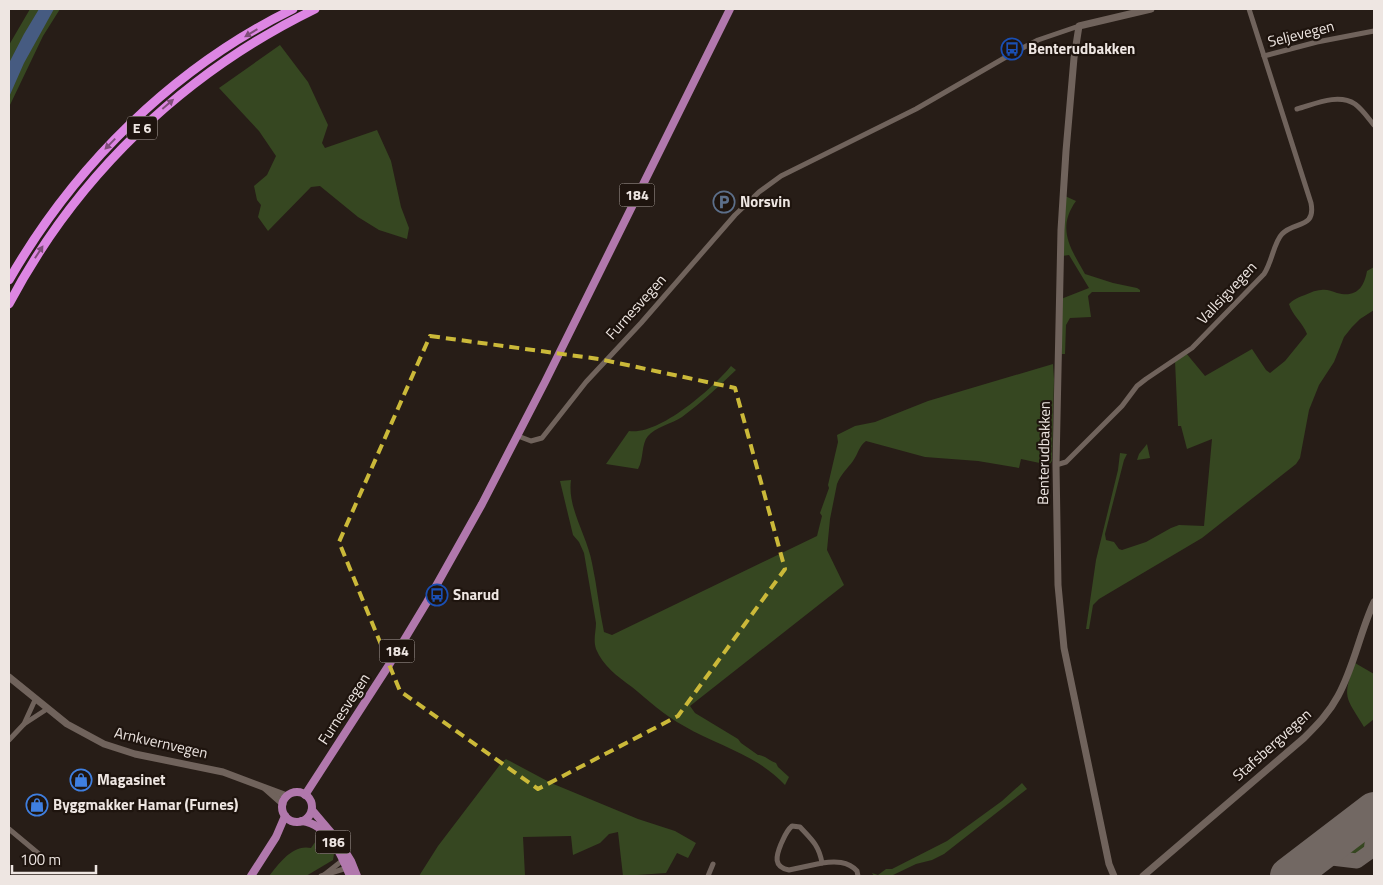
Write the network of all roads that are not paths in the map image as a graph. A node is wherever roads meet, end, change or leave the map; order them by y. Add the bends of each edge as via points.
1 (293, 9) edge
2 (315, 9) edge
3 (730, 9) edge
4 (1151, 9) edge
5 (1249, 9) edge
6 (1078, 26) junction
7 (1374, 31) edge
8 (1264, 56) junction
9 (1297, 109) dead end
10 (1374, 125) edge
11 (9, 280) edge
12 (9, 304) edge
13 (518, 436) junction
14 (1056, 466) junction
15 (1374, 602) edge
16 (9, 677) edge
17 (35, 700) junction
18 (47, 709) junction
19 (24, 724) junction
20 (9, 740) edge
21 (305, 795) junction
22 (285, 800) junction
23 (312, 810) junction
24 (288, 819) junction
25 (302, 821) junction
26 (9, 829) edge
27 (39, 854) dead end
28 (343, 860) junction
29 (822, 863) junction
30 (713, 864) dead end
31 (348, 872) edge
32 (251, 876) edge
33 (322, 876) edge
34 (357, 876) edge
35 (708, 876) edge
36 (858, 876) edge
37 (1114, 876) edge
38 (1143, 876) edge

1 -> 11 highway, E 6 via 205,62 127,127 60,203
12 -> 2 highway, E 6 via 39,251 68,210 134,135 224,61
3 - 13 main road, 184
4 - 6 main road, Furnesvegen
5 - 8 street, Vallsigvegen
6 - 13 street, Furnesvegen via 1038,40 916,109 768,184 735,215 586,382 542,438 532,442
6 - 14 main road, Benterudbakken via 1061,230
7 - 8 street, Seljevegen
8 - 14 street, Vallsigvegen via 1311,203 1310,218 1281,235 1264,274 1192,348 1146,379 1066,462
9 - 10 street via 1330,100 1345,100 1361,109
13 - 21 main road, Furnesvegen / 184 via 422,610
14 - 37 main road, Benterudbakken via 1062,633
15 - 38 main road, Stafsbergvegen via 1339,695 1326,716
16 - 17 main road, Arnkvernvegen
17 - 18 main road, Arnkvernvegen
17 - 19 street
18 - 19 street
18 - 22 main road, Arnkvernvegen via 104,744 246,779
19 - 20 street
21 - 22 main road via 296,792
21 - 23 main road
22 - 24 main road via 283,810
23 - 25 main road
23 - 34 main road, 186 via 340,843
24 - 25 main road
24 - 32 main road
25 - 28 main road, 186 via 314,824 324,832
26 - 27 street
28 - 31 main road, 186
28 - 33 street
29 - 29 street via 789,870 778,864 777,852 789,829 800,827 820,850
29 - 36 street via 849,864
30 - 35 street
31 - 33 street

